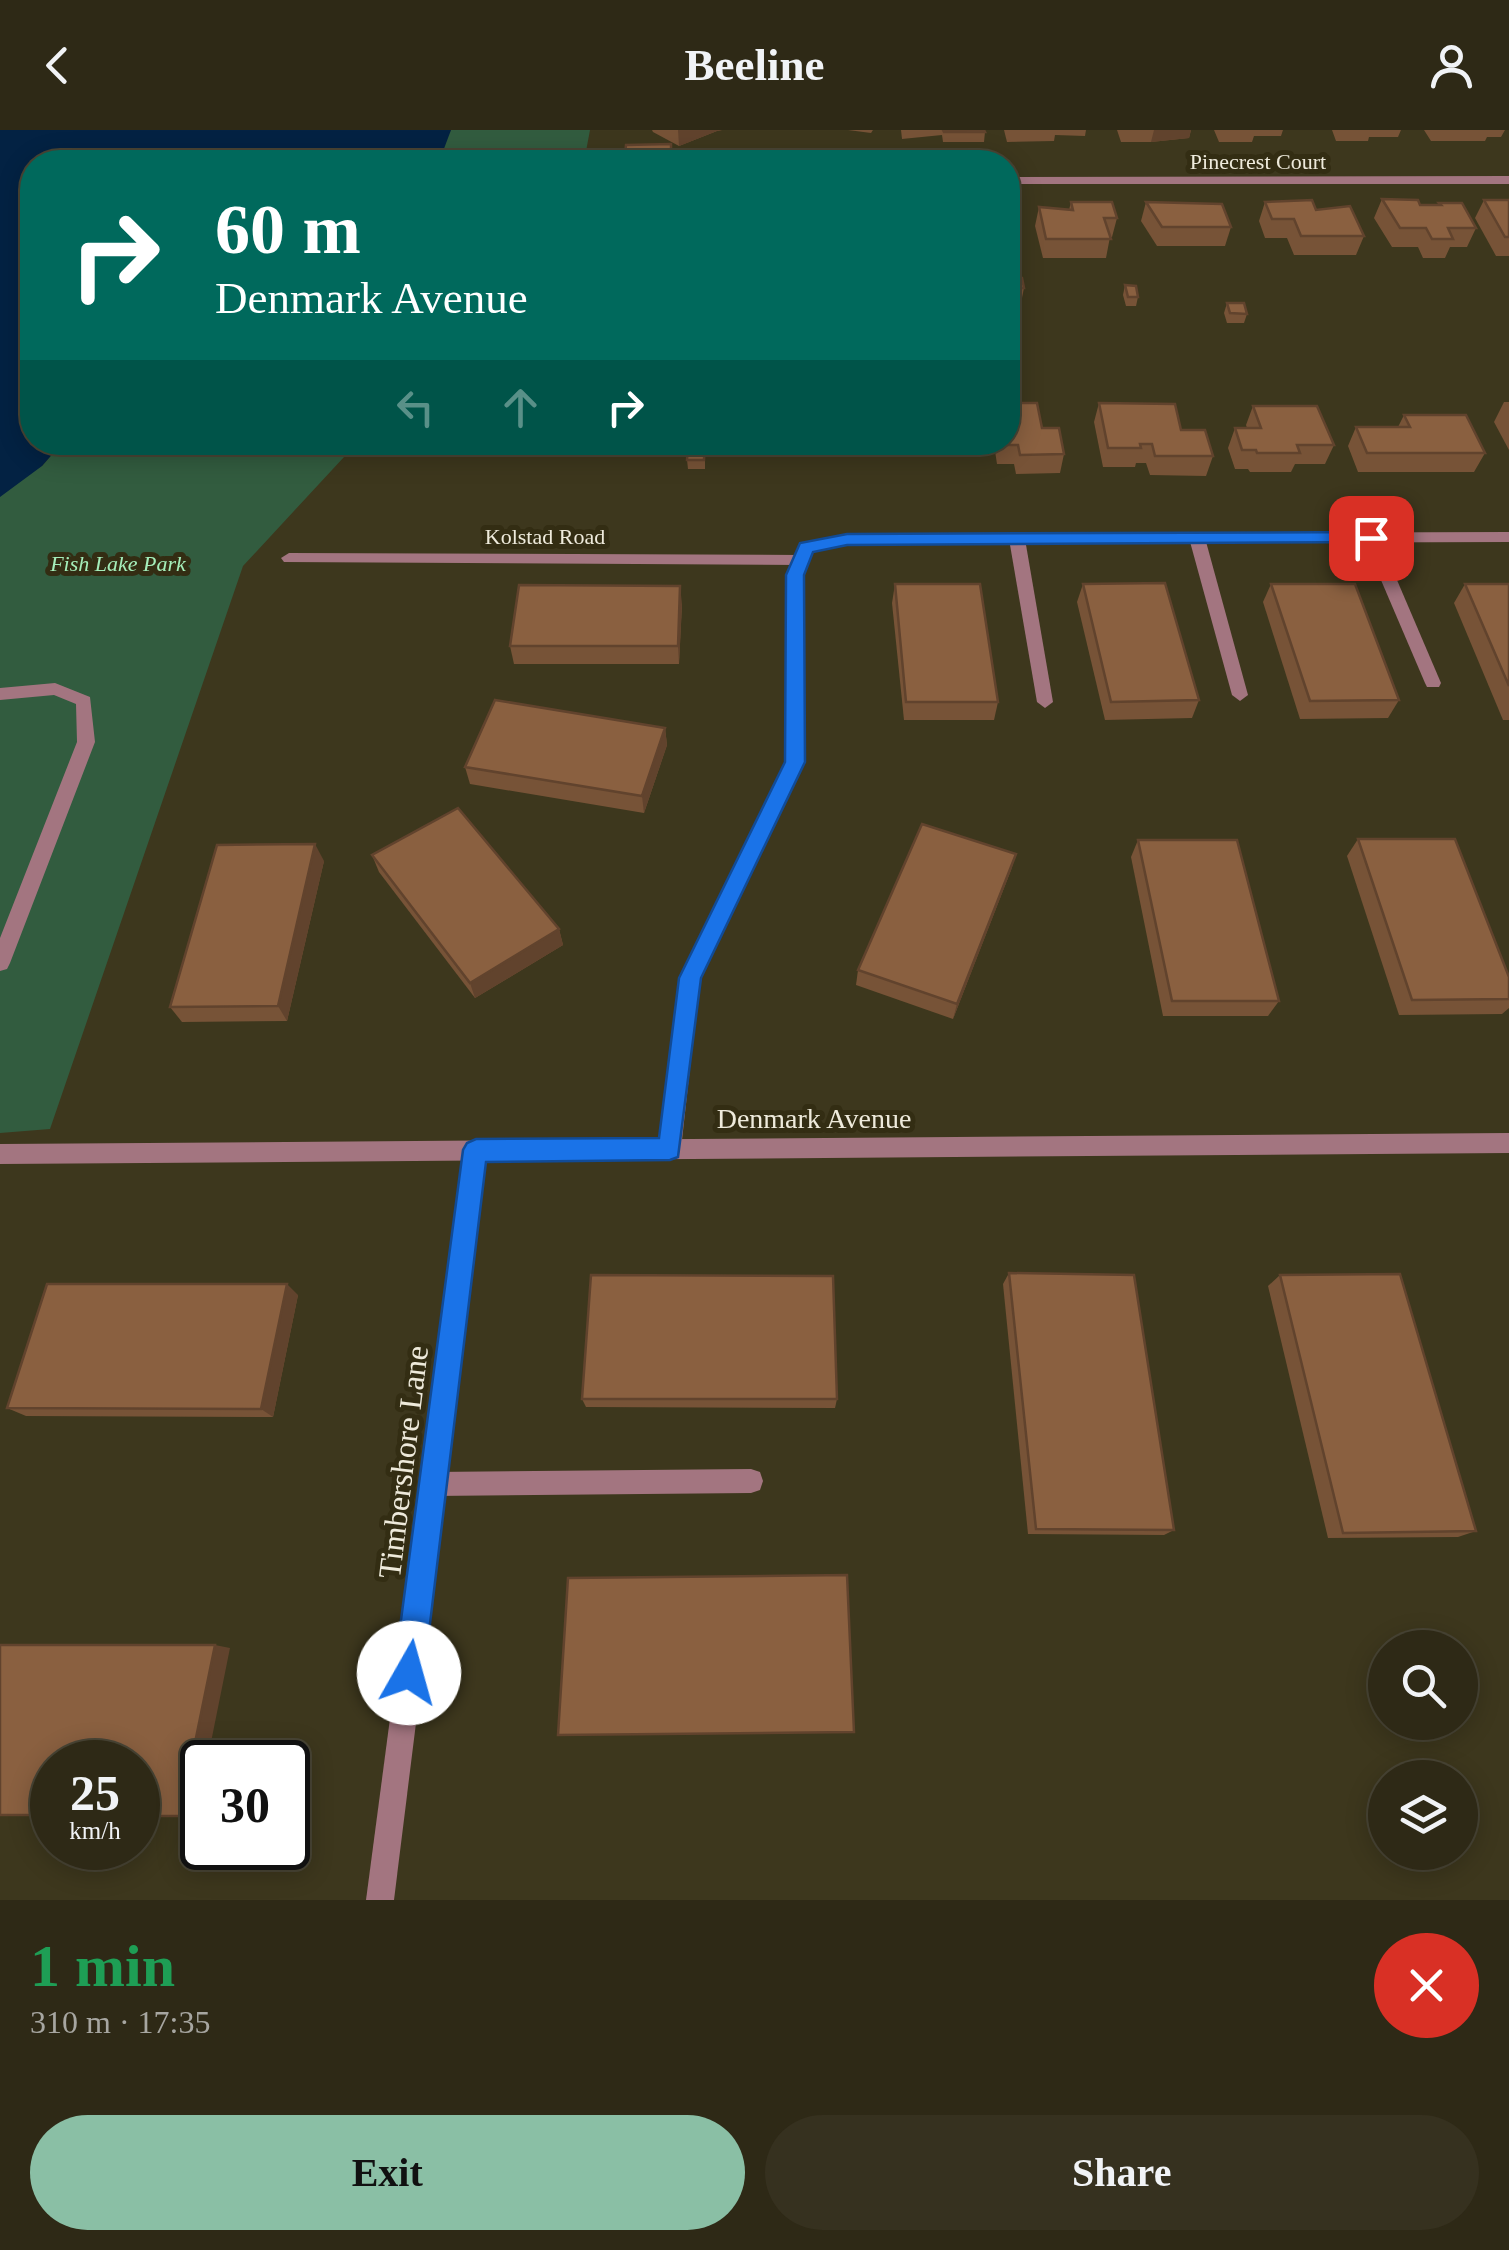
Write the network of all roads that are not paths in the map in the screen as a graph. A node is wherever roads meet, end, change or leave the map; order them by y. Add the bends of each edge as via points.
1 (1509, 180) edge
2 (1020, 182) edge
3 (1196, 538) junction
4 (1371, 538) junction
5 (1509, 538) edge
6 (1017, 539) junction
7 (804, 554) junction
8 (289, 558) dead end
9 (1433, 683) dead end
10 (0, 694) edge
11 (1240, 695) dead end
12 (1045, 702) dead end
13 (0, 963) edge
14 (1509, 1143) edge
15 (670, 1149) junction
16 (476, 1150) junction
17 (0, 1154) edge
18 (751, 1481) dead end
19 (433, 1484) junction
20 (380, 1900) edge

1 - 2 street, Pinecrest Court
3 - 4 street, Kolstad Road
3 - 6 street, Kolstad Road
3 - 11 street
4 - 5 street, Kolstad Road
4 - 9 street
6 - 7 street, Kolstad Road via 847,539
6 - 12 street
7 - 8 street, Kolstad Road
7 - 15 street via 795,575 795,762 690,978
10 - 13 street via 55,689 84,702 86,742
14 - 15 street, Denmark Avenue
15 - 16 street, Denmark Avenue
16 - 17 street, Denmark Avenue
16 - 19 street, Timbershore Lane
18 - 19 street
19 - 20 street, Timbershore Lane

